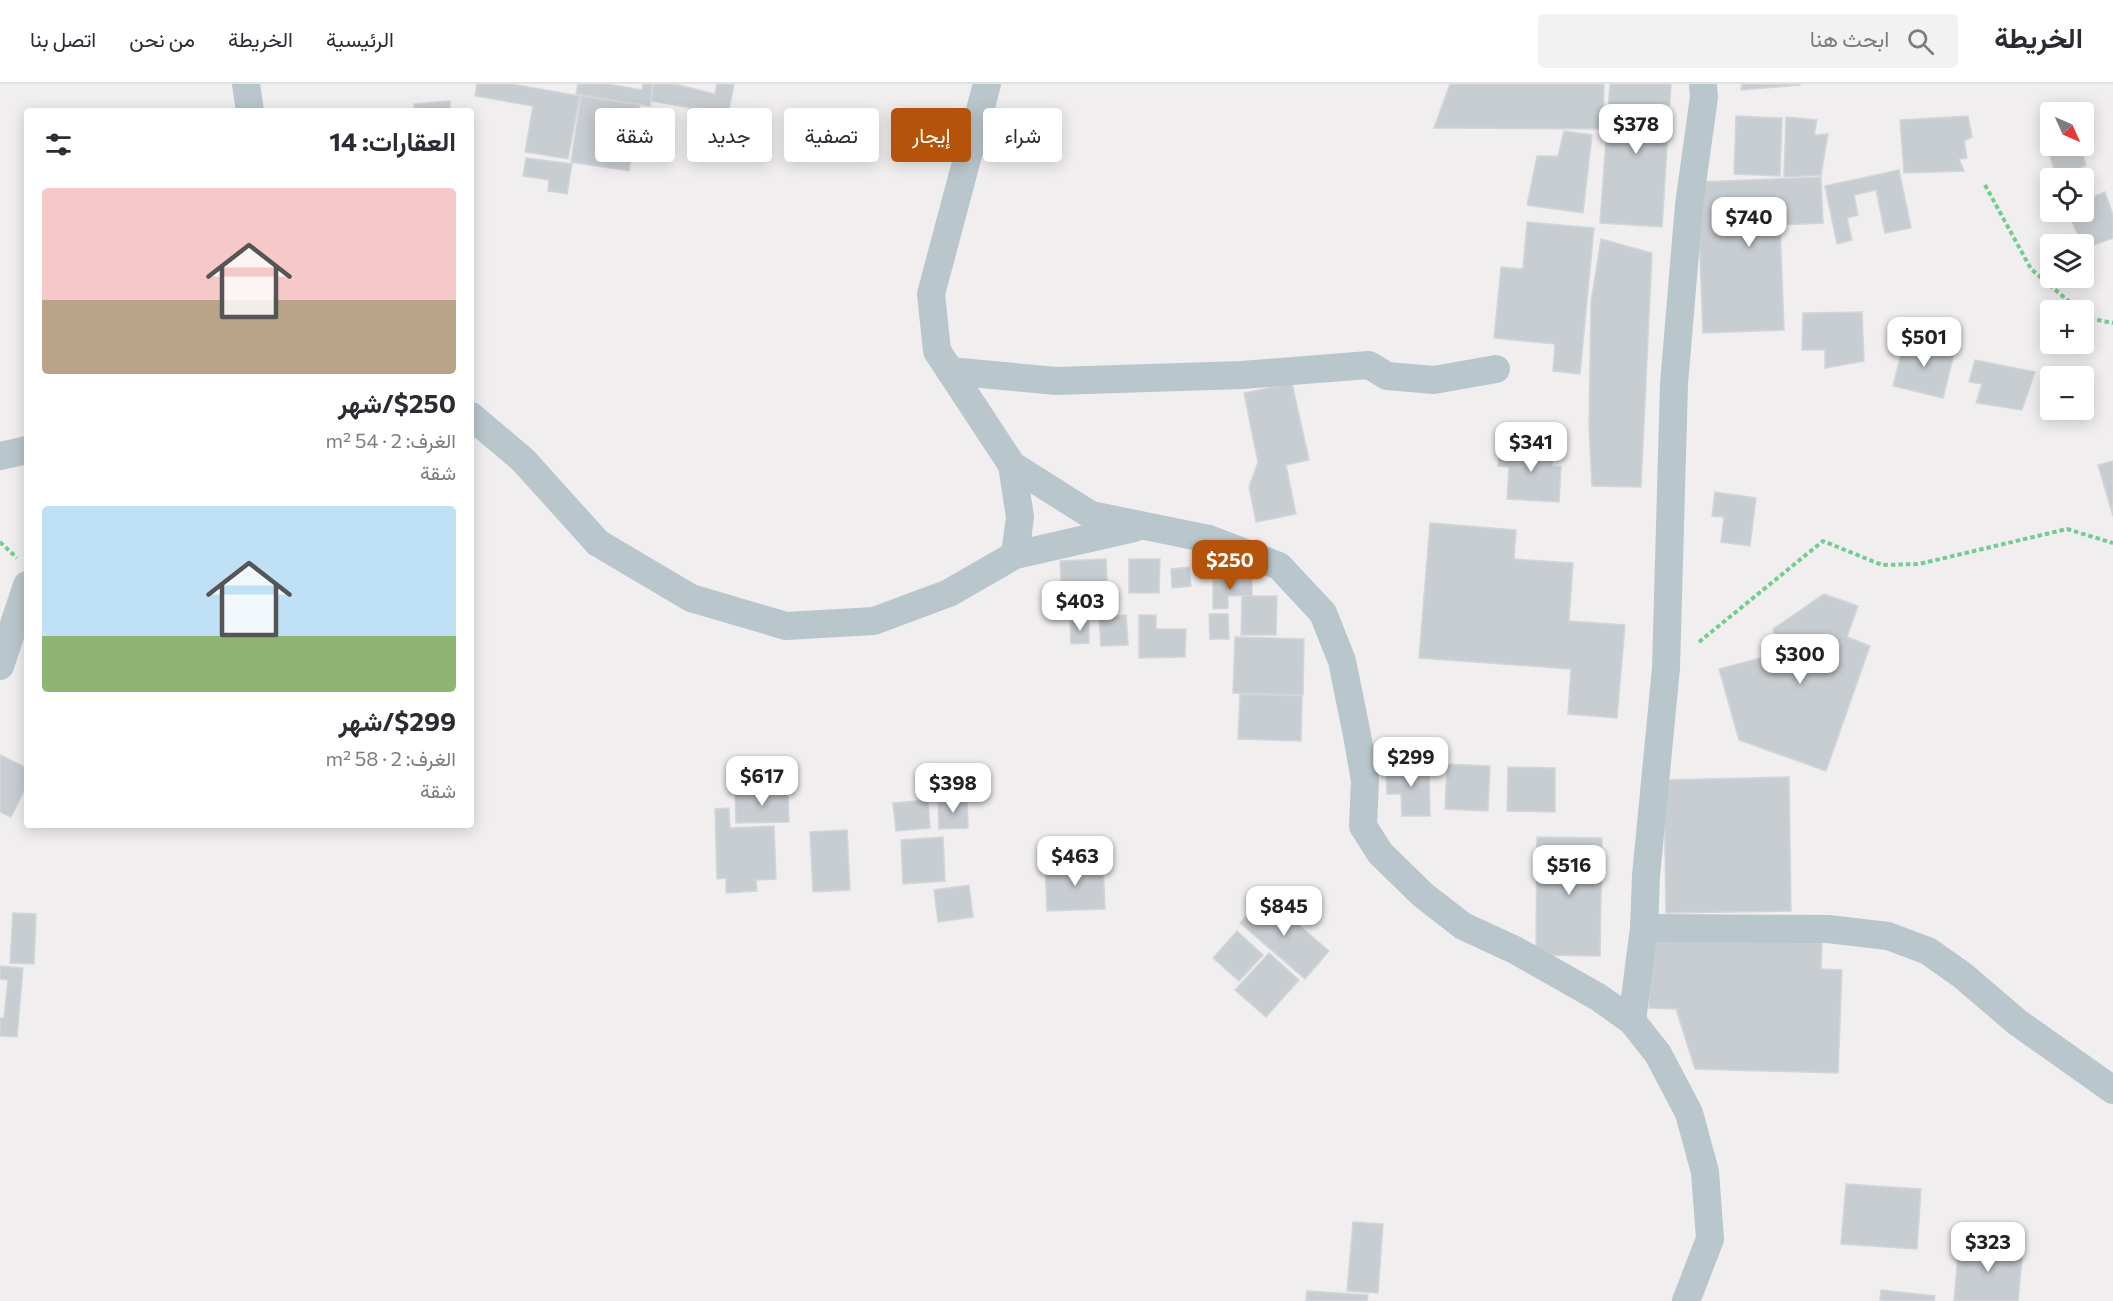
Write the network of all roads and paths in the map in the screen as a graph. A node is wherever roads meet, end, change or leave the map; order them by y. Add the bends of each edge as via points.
1 (246, 84) edge
2 (987, 84) edge
3 (1703, 84) edge
4 (250, 108) edge
5 (1985, 185) dead end
6 (2067, 300) edge
7 (2094, 319) edge
8 (2113, 323) edge
9 (1496, 369) dead end
10 (950, 371) junction
11 (474, 419) edge
12 (24, 451) edge
13 (0, 456) edge
14 (1012, 465) junction
15 (1142, 527) junction
16 (2113, 543) edge
17 (1015, 555) junction
18 (24, 594) edge
19 (0, 666) edge
20 (1666, 668) junction
21 (1644, 928) junction
22 (1632, 1021) junction
23 (2113, 1089) edge
24 (1686, 1301) edge

1 - 4 street
2 - 10 street via 931,294 937,351
3 - 20 street via 1674,384
5 - 6 path via 2031,269
7 - 8 path
9 - 10 street via 1434,380 1387,376 1369,365 1242,375 1056,381
10 - 14 street
11 - 17 street via 523,460 598,543 691,598 786,626 874,621 949,593
12 - 13 street
14 - 15 street via 1091,515
14 - 17 street via 1020,517
15 - 17 street
15 - 22 street via 1209,539 1279,566 1323,613 1342,661 1365,781 1363,826 1380,853 1462,926 1515,950
16 - 20 path via 2067,529 1919,564 1882,565 1823,541
18 - 19 street
20 - 21 street
21 - 22 street
21 - 23 street via 1828,928 1888,936 1928,951 2017,1022
22 - 24 street via 1659,1054 1689,1113 1706,1172 1710,1239

